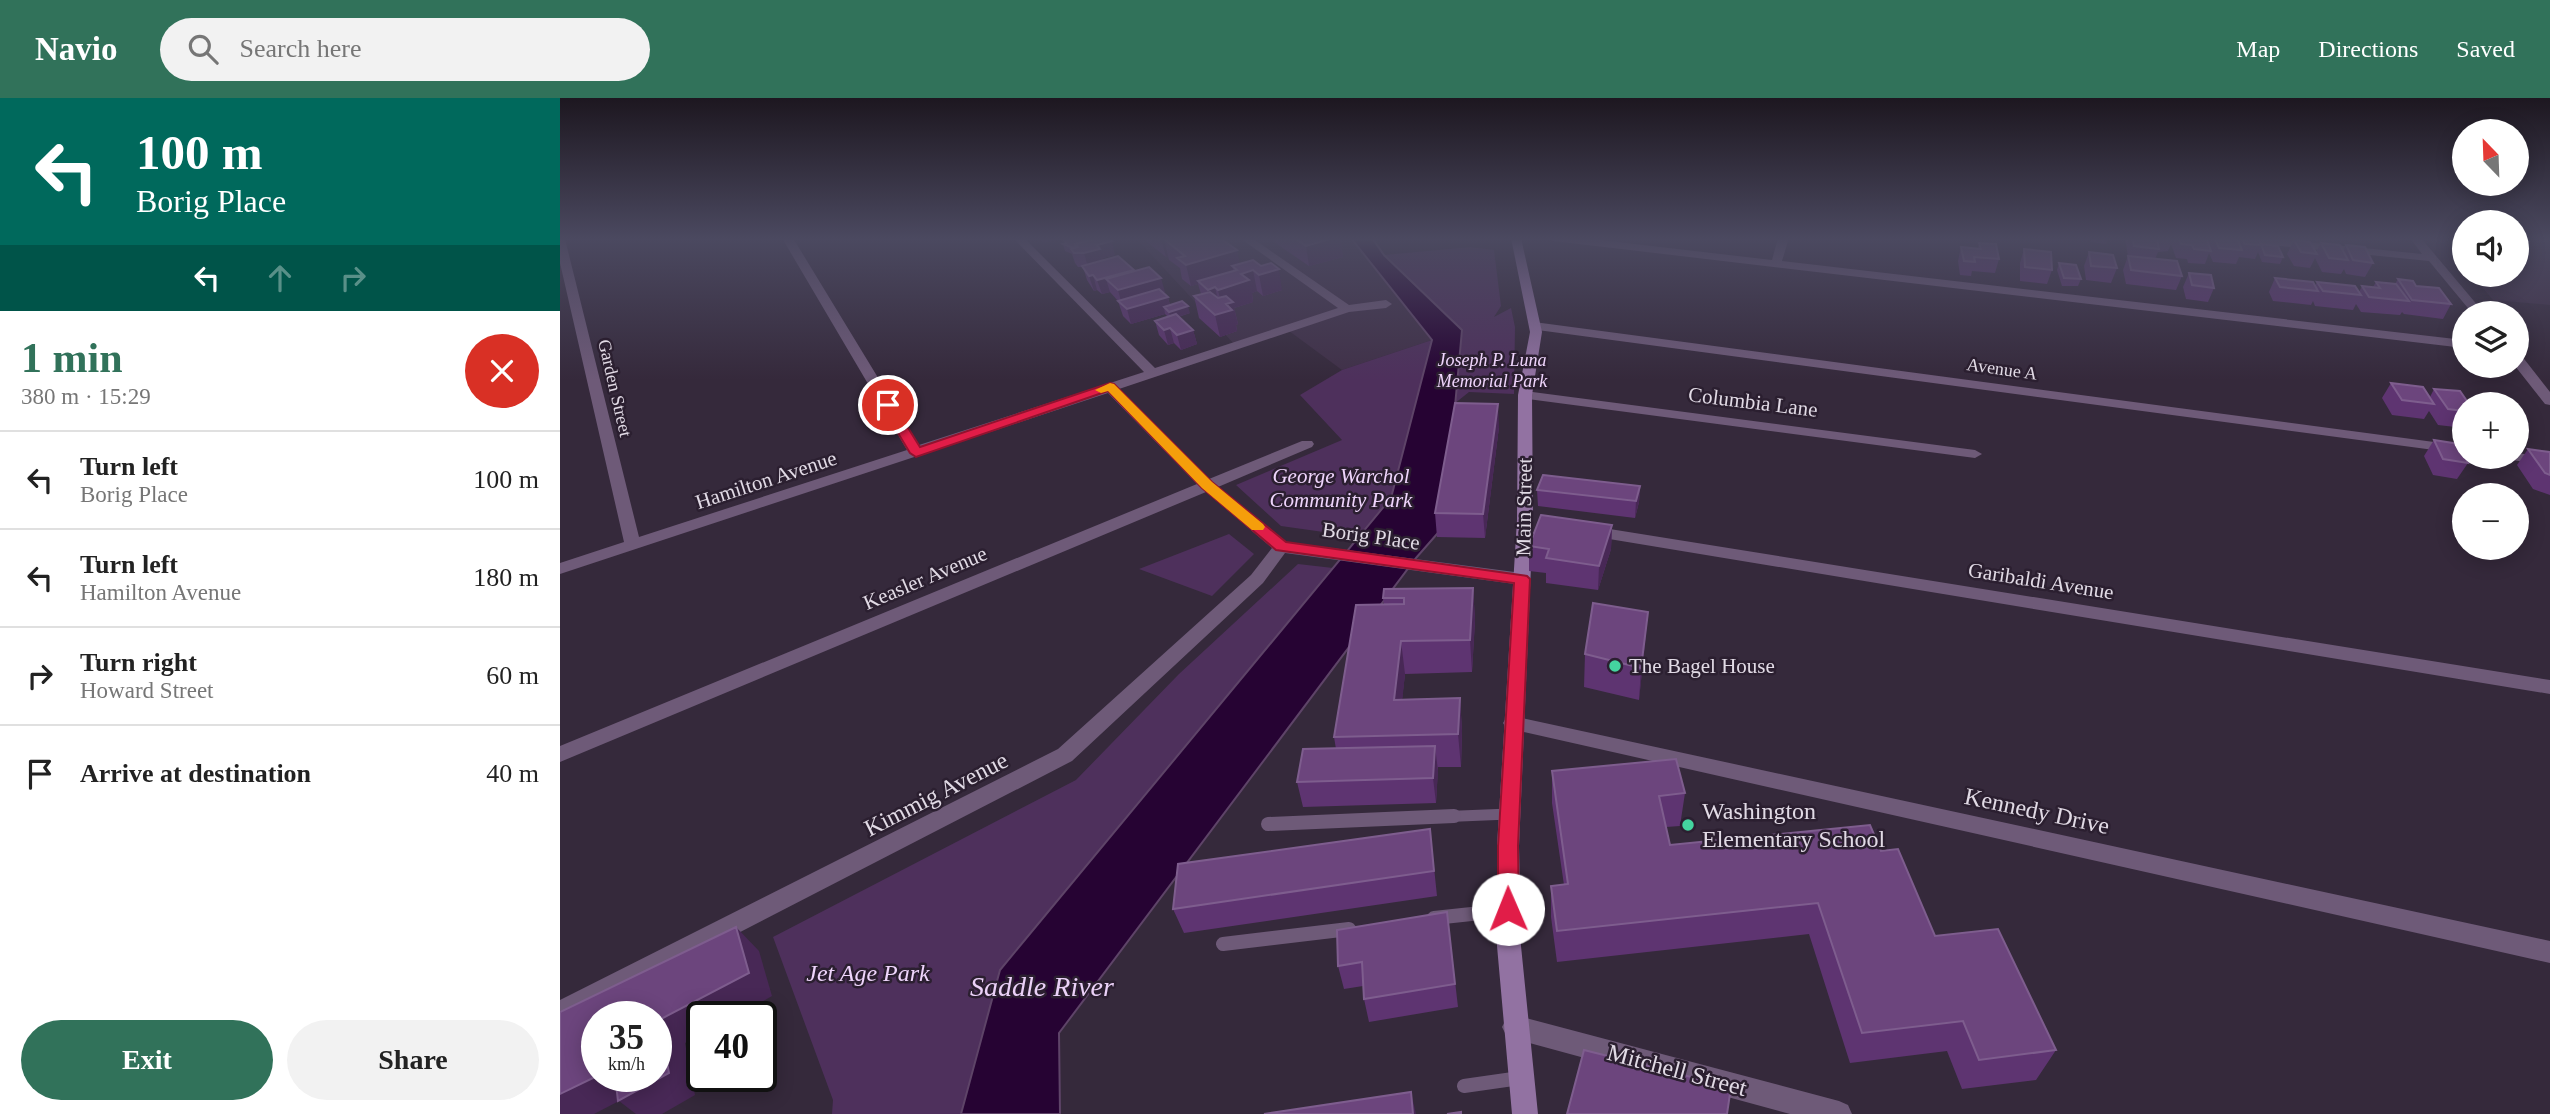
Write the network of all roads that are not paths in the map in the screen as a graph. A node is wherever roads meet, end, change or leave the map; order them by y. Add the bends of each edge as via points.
1 (572, 285) edge
2 (815, 285) edge
3 (1065, 285) edge
4 (1313, 285) edge
5 (1526, 285) edge
6 (1960, 285) edge
7 (2454, 285) edge
8 (2468, 301) edge
9 (1386, 304) dead end
10 (1347, 309) junction
11 (1534, 327) junction
12 (2452, 343) edge
13 (1153, 373) junction
14 (2529, 374) edge
15 (1110, 387) junction
16 (1525, 395) junction
17 (2550, 401) edge
18 (1307, 444) dead end
19 (2452, 448) edge
20 (916, 453) junction
21 (1975, 454) dead end
22 (2529, 459) edge
23 (2550, 461) edge
24 (1207, 485) junction
25 (1580, 529) edge
26 (633, 545) junction
27 (1282, 547) junction
28 (560, 569) edge
29 (1522, 579) junction
30 (2550, 687) edge
31 (1514, 723) junction
32 (560, 754) edge
33 (1509, 814) junction
34 (1268, 824) dead end
35 (1508, 909) junction
36 (1416, 921) edge
37 (1361, 928) edge
38 (1223, 944) dead end
39 (2550, 952) edge
40 (560, 1013) edge
41 (1515, 1027) junction
42 (1520, 1078) junction
43 (1464, 1086) dead end
44 (1775, 1105) edge
45 (1525, 1114) edge
46 (1839, 1114) edge

1 - 26 street, Garden Street
2 - 20 street
3 - 13 street
4 - 10 street
5 - 11 street, Main Street
6 - 12 street
7 - 8 street
9 - 10 street, Hamilton Avenue
10 - 13 street, Hamilton Avenue
11 - 16 street, Main Street
11 - 19 street, Avenue A
13 - 15 street, Hamilton Avenue
14 - 17 street
15 - 20 street, Hamilton Avenue
15 - 24 street
16 - 21 street, Columbia Lane
16 - 29 street, Main Street via 1532,521
18 - 24 street, Keasler Avenue
20 - 26 street, Hamilton Avenue
22 - 23 street
24 - 27 street
24 - 32 street, Keasler Avenue
25 - 30 street, Garibaldi Avenue
26 - 28 street, Hamilton Avenue
27 - 29 street, Borig Place
27 - 40 street, Kimmig Avenue via 1257,579 1065,755
29 - 31 street, Main Street
31 - 33 street, Main Street
31 - 39 street, Kennedy Drive
33 - 34 lane
33 - 35 street, Main Street
35 - 36 lane
35 - 41 street, Main Street
37 - 38 lane
41 - 42 street, Main Street
41 - 44 street, Mitchell Street
42 - 43 lane
42 - 45 street, Main Street
44 - 46 street, Mitchell Street

